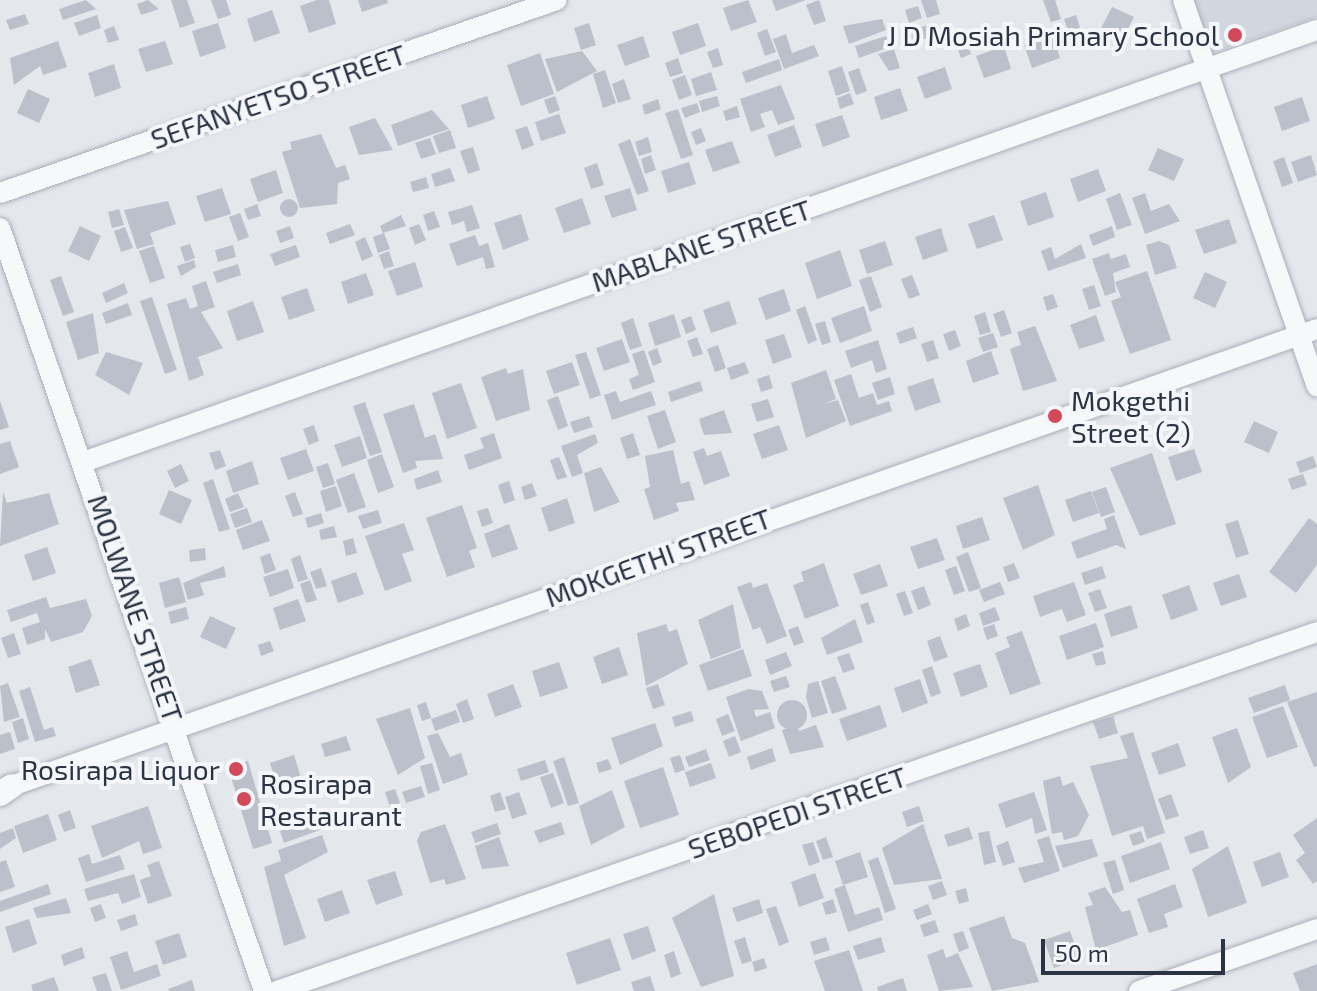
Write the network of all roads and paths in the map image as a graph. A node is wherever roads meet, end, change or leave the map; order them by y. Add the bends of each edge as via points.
1 (557, 0) edge
2 (1183, 0) edge
3 (1317, 30) edge
4 (1207, 68) junction
5 (0, 193) edge
6 (0, 228) edge
7 (1308, 332) edge
8 (1317, 386) edge
9 (86, 461) junction
10 (1317, 632) edge
11 (177, 729) junction
12 (3, 789) edge
13 (1317, 929) edge
14 (264, 991) edge
15 (277, 991) edge
16 (1139, 991) edge

1 - 5 street, SEFANYETSO STREET
2 - 4 street
3 - 4 street, MABLANE STREET
4 - 7 street
4 - 9 street, MABLANE STREET
6 - 9 street, MOLWANE STREET
7 - 8 street
7 - 11 street, MOKGETHI STREET
9 - 11 street, MOLWANE STREET
10 - 15 street, SEBOPEDI STREET
11 - 12 street, MOKGETHI STREET
11 - 14 street, MOLWANE STREET
13 - 16 street

